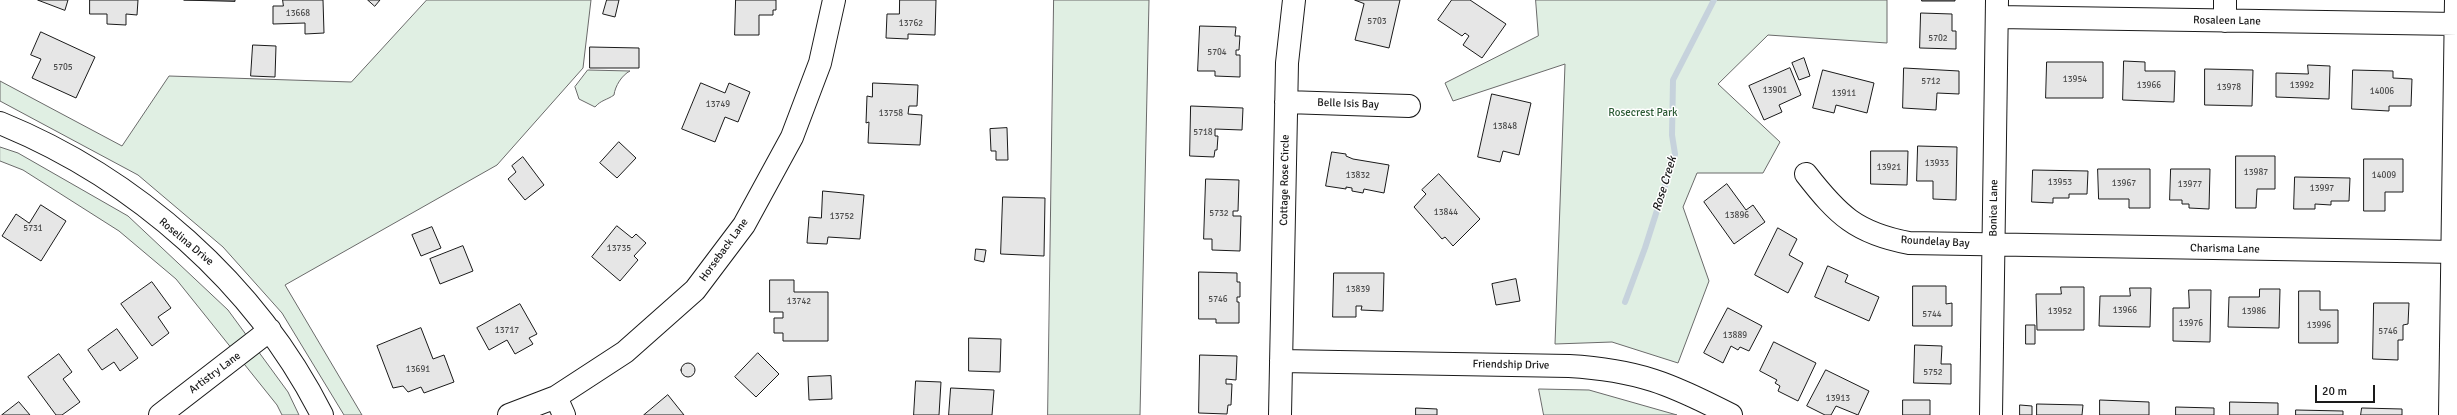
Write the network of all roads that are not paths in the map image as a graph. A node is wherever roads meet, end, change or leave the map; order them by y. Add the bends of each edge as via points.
1 (834, 0) edge
2 (1294, 0) edge
3 (2456, 0) edge
4 (1997, 9) edge
5 (2225, 10) edge
6 (2456, 24) edge
7 (1286, 102) junction
8 (1409, 106) dead end
9 (0, 123) edge
10 (1806, 174) dead end
11 (1994, 245) junction
12 (2455, 252) edge
13 (270, 330) junction
14 (1281, 361) junction
15 (560, 406) edge
16 (160, 415) edge
17 (322, 415) edge
18 (509, 415) edge
19 (1280, 415) edge
20 (1732, 415) edge
21 (1991, 415) edge
22 (2450, 415) edge

1 - 15 street, Horseback Lane via 820,63 792,137 744,225 695,290
2 - 7 street, Cottage Rose Circle via 1288,42
3 - 6 street
4 - 5 street, Rosaleen Lane
4 - 11 street, Bonica Lane
5 - 6 street, Rosaleen Lane
6 - 12 street
7 - 8 street, Belle Isis Bay
7 - 14 street, Cottage Rose Circle
9 - 13 street, Roselina Drive via 34,137 97,172 156,216 215,266
10 - 11 street, Roundelay Bay via 1829,204 1872,233 1909,243
11 - 12 street, Charisma Lane
11 - 21 street, Bonica Lane
12 - 22 street
13 - 16 street, Artistry Lane
13 - 17 street, Roselina Drive
14 - 19 street, Cottage Rose Circle
14 - 20 street, Friendship Drive via 1569,366 1608,369 1668,384
15 - 18 street, Horseback Lane

